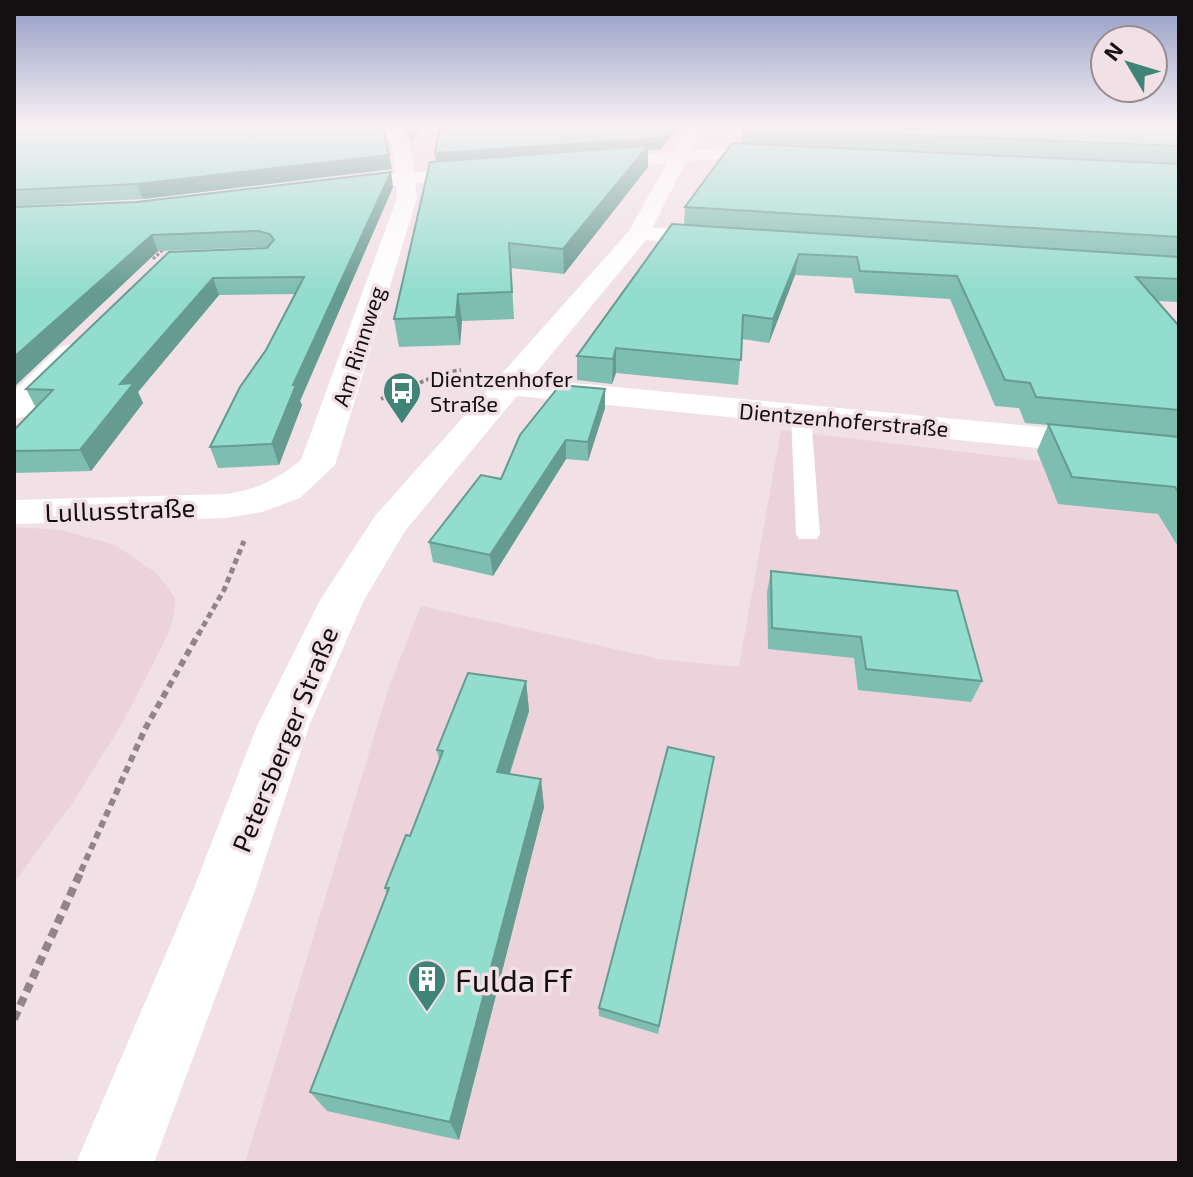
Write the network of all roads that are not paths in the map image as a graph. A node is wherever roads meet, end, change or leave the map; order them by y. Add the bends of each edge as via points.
1 (358, 182) edge
2 (406, 182) edge
3 (667, 182) edge
4 (309, 188) edge
5 (639, 234) junction
6 (745, 240) edge
7 (91, 334) edge
8 (509, 387) junction
9 (14, 409) edge
10 (801, 415) junction
11 (1179, 451) edge
12 (14, 512) edge
13 (237, 520) joint
14 (808, 534) dead end
15 (115, 1163) edge

1 - 4 street
2 - 13 street, Am Rinnweg via 407,198 317,465
3 - 5 street, Petersberger Straße
5 - 6 street
5 - 8 street, Petersberger Straße
7 - 9 street
8 - 10 street, Dientzenhoferstraße
8 - 15 street, Petersberger Straße via 389,525 323,638 278,738 222,896
10 - 11 street, Dientzenhoferstraße
10 - 14 lane
12 - 13 street, Lullusstraße

